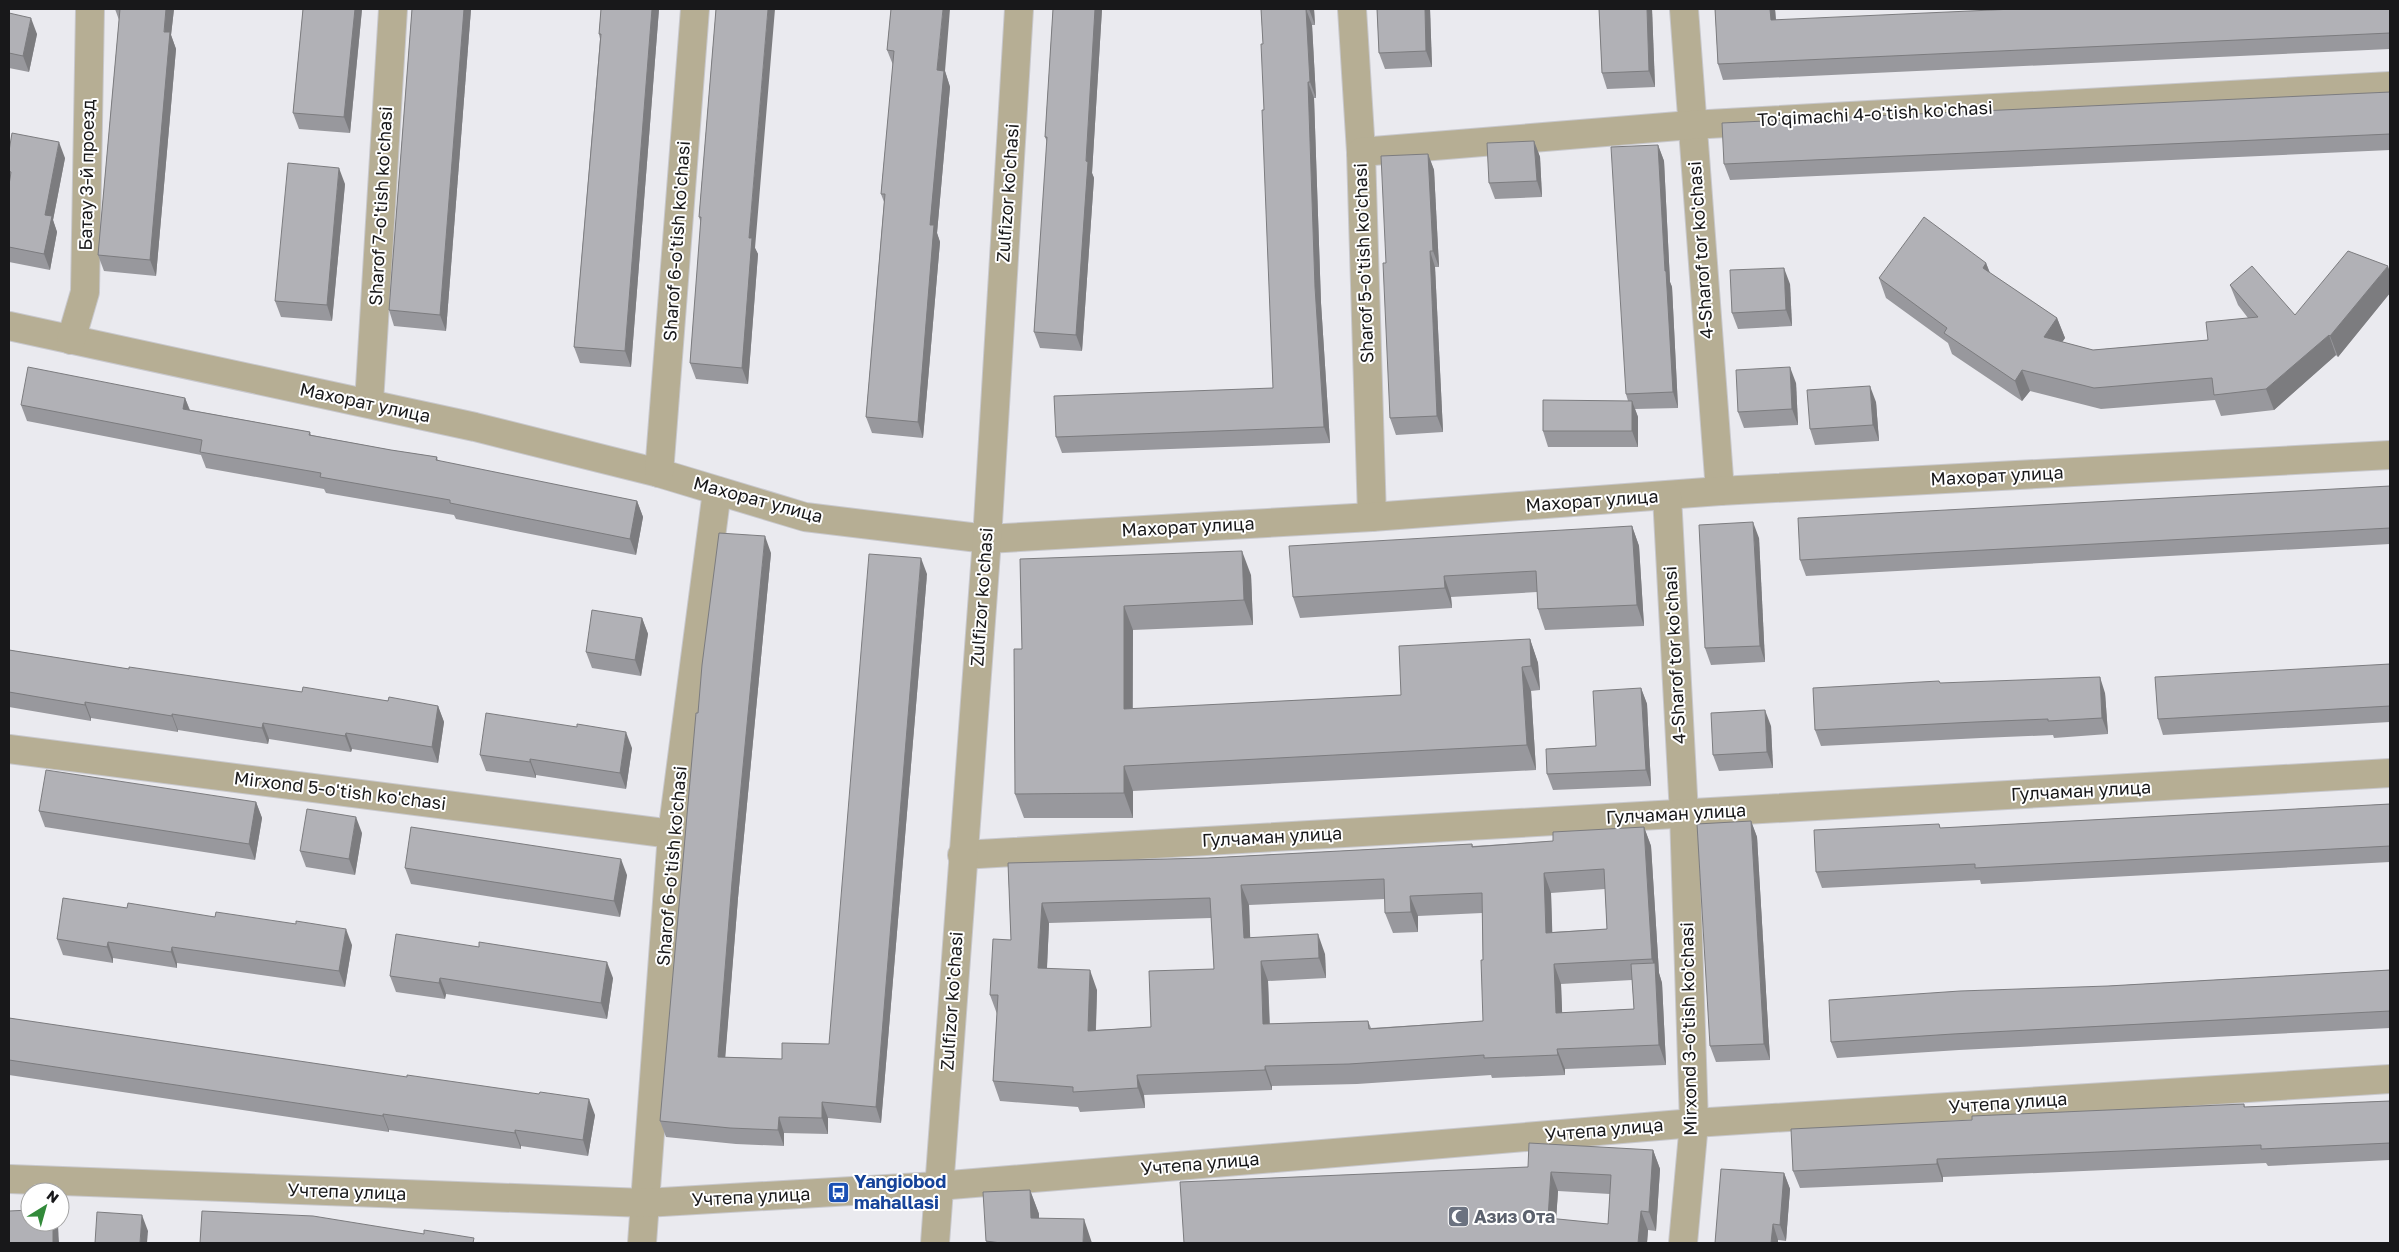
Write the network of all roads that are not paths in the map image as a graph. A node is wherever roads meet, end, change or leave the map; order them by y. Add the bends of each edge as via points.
1 (393, 9) edge
2 (694, 9) edge
3 (1019, 9) edge
4 (1352, 9) edge
5 (1684, 9) edge
6 (84, 10) edge
7 (2390, 86) edge
8 (1691, 125) junction
9 (1361, 152) junction
10 (9, 326) edge
11 (71, 340) junction
12 (369, 403) junction
13 (2390, 455) edge
14 (659, 473) junction
15 (717, 491) junction
16 (1720, 491) junction
17 (1667, 496) junction
18 (1372, 517) junction
19 (986, 539) junction
20 (9, 749) edge
21 (2390, 774) edge
22 (1684, 814) junction
23 (672, 834) junction
24 (962, 855) junction
25 (2390, 1079) edge
26 (1694, 1123) junction
27 (9, 1179) edge
28 (938, 1186) junction
29 (645, 1203) junction
30 (642, 1243) edge
31 (935, 1243) edge
32 (1683, 1243) edge

1 - 12 street, Sharof 7-o'tish ko'chasi
2 - 14 street, Sharof 6-o'tish ko'chasi
3 - 19 street, Zulfizor ko'chasi
4 - 9 street, Sharof 5-o'tish ko'chasi
5 - 8 street, 4-Sharof tor ko'chasi
6 - 11 street, Батау 3-й проезд via 85,292
7 - 8 street, To'qimachi 4-o'tish ko'chasi
8 - 9 street, To'qimachi 4-o'tish ko'chasi
8 - 16 street, 4-Sharof tor ko'chasi
9 - 18 street, Sharof 5-o'tish ko'chasi
10 - 11 street, Махорат улица
11 - 12 street, Махорат улица
12 - 14 street, Махорат улица
13 - 16 street, Махорат улица
14 - 15 street, Махорат улица
15 - 19 street, Махорат улица via 805,517
15 - 23 street, Sharof 6-o'tish ko'chasi
16 - 17 street, Махорат улица
17 - 18 street, Махорат улица
17 - 22 street, 4-Sharof tor ko'chasi
18 - 19 street, Махорат улица
19 - 24 street, Zulfizor ko'chasi
20 - 23 street, Mirxond 5-o'tish ko'chasi
21 - 22 street, Гулчаман улица
22 - 24 street, Гулчаман улица
22 - 26 street, Mirxond 3-o'tish ko'chasi
23 - 29 street, Sharof 6-o'tish ko'chasi
24 - 28 street, Zulfizor ko'chasi
25 - 26 street, Учтепа улица
26 - 28 street, Учтепа улица
26 - 32 street, Mirxond 3-o'tish ko'chasi
27 - 29 street, Учтепа улица
28 - 29 street, Учтепа улица
28 - 31 street, Zulfizor ko'chasi
29 - 30 street, Sharof 6-o'tish ko'chasi

